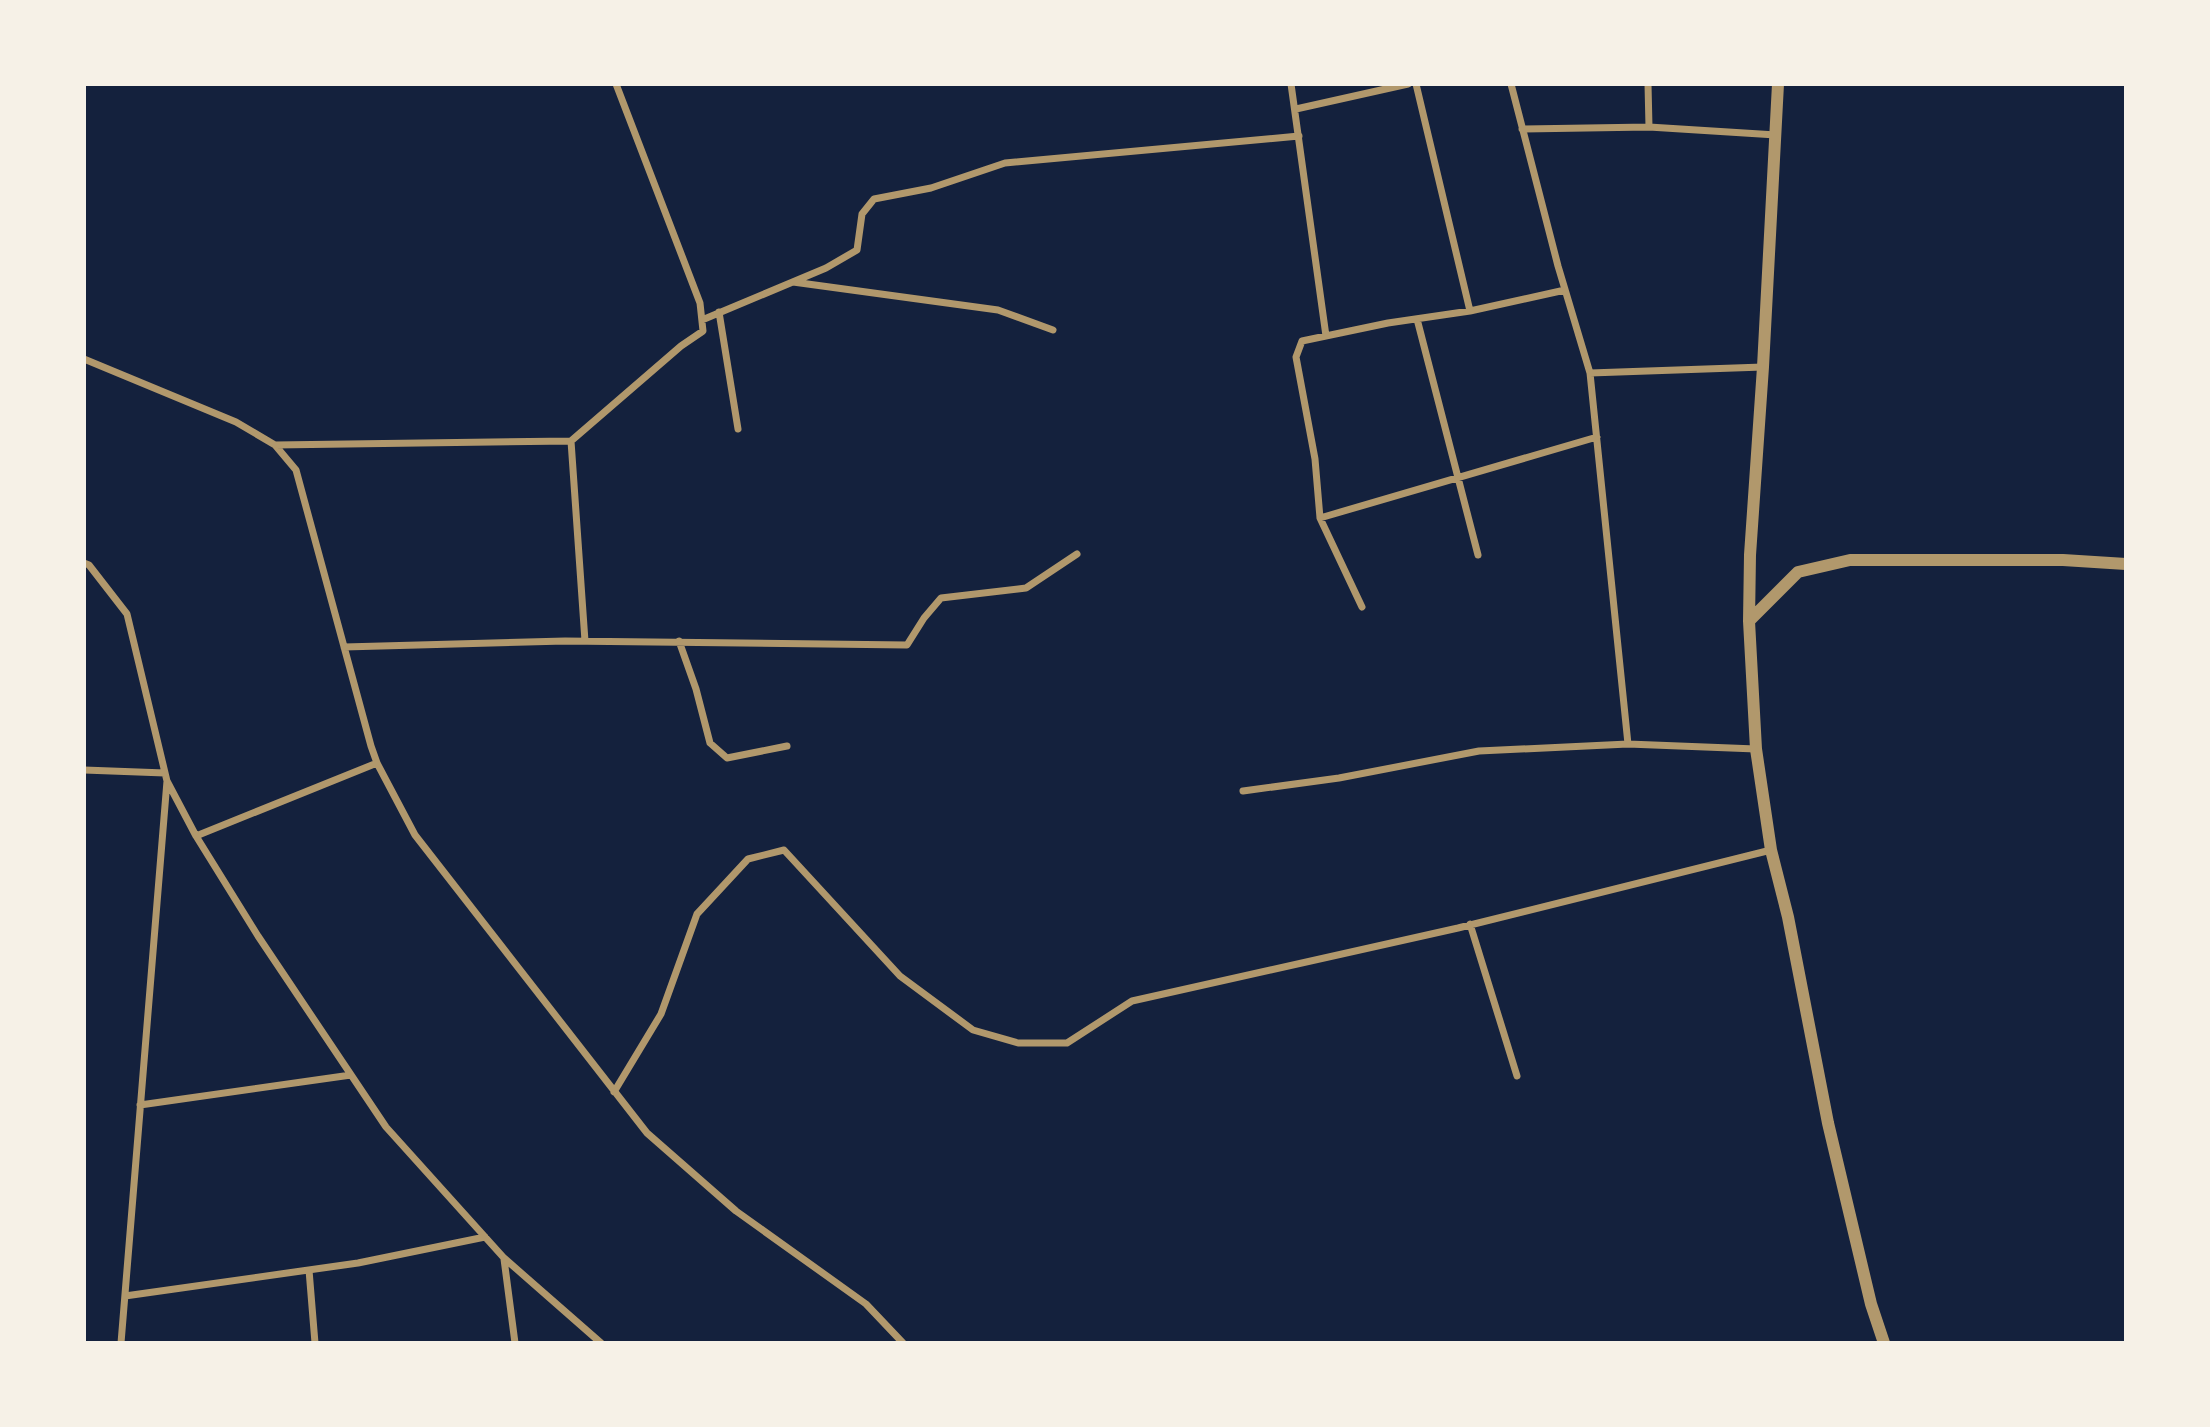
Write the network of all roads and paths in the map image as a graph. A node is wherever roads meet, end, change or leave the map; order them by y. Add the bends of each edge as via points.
1 (616, 84) edge
2 (1291, 84) edge
3 (1408, 84) edge
4 (1416, 84) edge
5 (1511, 84) edge
6 (1648, 84) edge
7 (1778, 84) edge
8 (1296, 109) junction
9 (1649, 127) junction
10 (1522, 129) junction
11 (1776, 135) junction
12 (1299, 136) junction
13 (793, 282) junction
14 (1565, 290) junction
15 (1470, 311) junction
16 (719, 312) junction
17 (1417, 318) junction
18 (702, 320) junction
19 (1053, 330) dead end
20 (1325, 335) junction
21 (84, 359) edge
22 (1763, 367) junction
23 (1590, 373) junction
24 (738, 429) dead end
25 (1597, 437) junction
26 (571, 441) junction
27 (275, 445) junction
28 (1458, 477) junction
29 (1320, 518) junction
30 (1077, 554) dead end
31 (1478, 555) dead end
32 (84, 563) edge
33 (2126, 564) edge
34 (1362, 607) dead end
35 (1749, 621) junction
36 (585, 641) junction
37 (679, 641) junction
38 (344, 647) junction
39 (1628, 744) junction
40 (787, 746) dead end
41 (1756, 749) junction
42 (377, 763) junction
43 (84, 769) edge
44 (166, 777) junction
45 (1243, 791) dead end
46 (196, 836) junction
47 (1771, 850) junction
48 (1470, 924) junction
49 (351, 1075) junction
50 (1517, 1076) dead end
51 (614, 1091) junction
52 (141, 1105) junction
53 (485, 1237) junction
54 (504, 1258) junction
55 (309, 1270) junction
56 (125, 1296) junction
57 (121, 1343) edge
58 (315, 1343) edge
59 (515, 1343) edge
60 (601, 1343) edge
61 (903, 1343) edge
62 (1884, 1343) edge

1 - 18 street via 700,303
2 - 8 street
3 - 8 street
4 - 15 street
5 - 10 street
6 - 9 street
7 - 11 street
8 - 12 street
9 - 10 street
9 - 11 street
10 - 14 street
11 - 22 street
12 - 13 street via 1005,163 931,188 874,199 862,214 857,250
12 - 20 street
13 - 16 street
13 - 19 street via 998,310
14 - 15 street
14 - 23 street
15 - 17 street
16 - 18 street
16 - 24 street
17 - 20 street
17 - 28 street
18 - 26 street via 703,331
20 - 29 street via 1301,341 1296,357 1315,459
21 - 27 street via 236,422
22 - 23 street
22 - 35 street
23 - 25 street
25 - 28 street
25 - 39 street
26 - 27 street
26 - 36 street
27 - 38 street via 296,470
28 - 29 street
28 - 31 street
29 - 34 street
30 - 37 street via 1026,588 941,598 907,645
32 - 44 street via 127,614
33 - 35 street via 1850,560 1798,572
35 - 41 street
36 - 37 street
36 - 38 street
37 - 40 street via 710,743 726,758
38 - 42 street
39 - 41 street
39 - 45 street via 1479,751
41 - 47 street
42 - 46 street
42 - 51 street via 415,835
43 - 44 street
44 - 46 street
44 - 52 street
46 - 49 street
47 - 48 street
47 - 62 street via 1828,1124
48 - 50 street
48 - 51 street via 1132,1001 1067,1043 1018,1043 973,1030 900,976 783,850 748,859 696,914 661,1014
49 - 52 street
49 - 53 street via 386,1127
51 - 61 street via 647,1133 736,1211 866,1304
52 - 56 street
53 - 54 street
53 - 55 street
54 - 59 street
54 - 60 street
55 - 56 street
55 - 58 street
56 - 57 street

